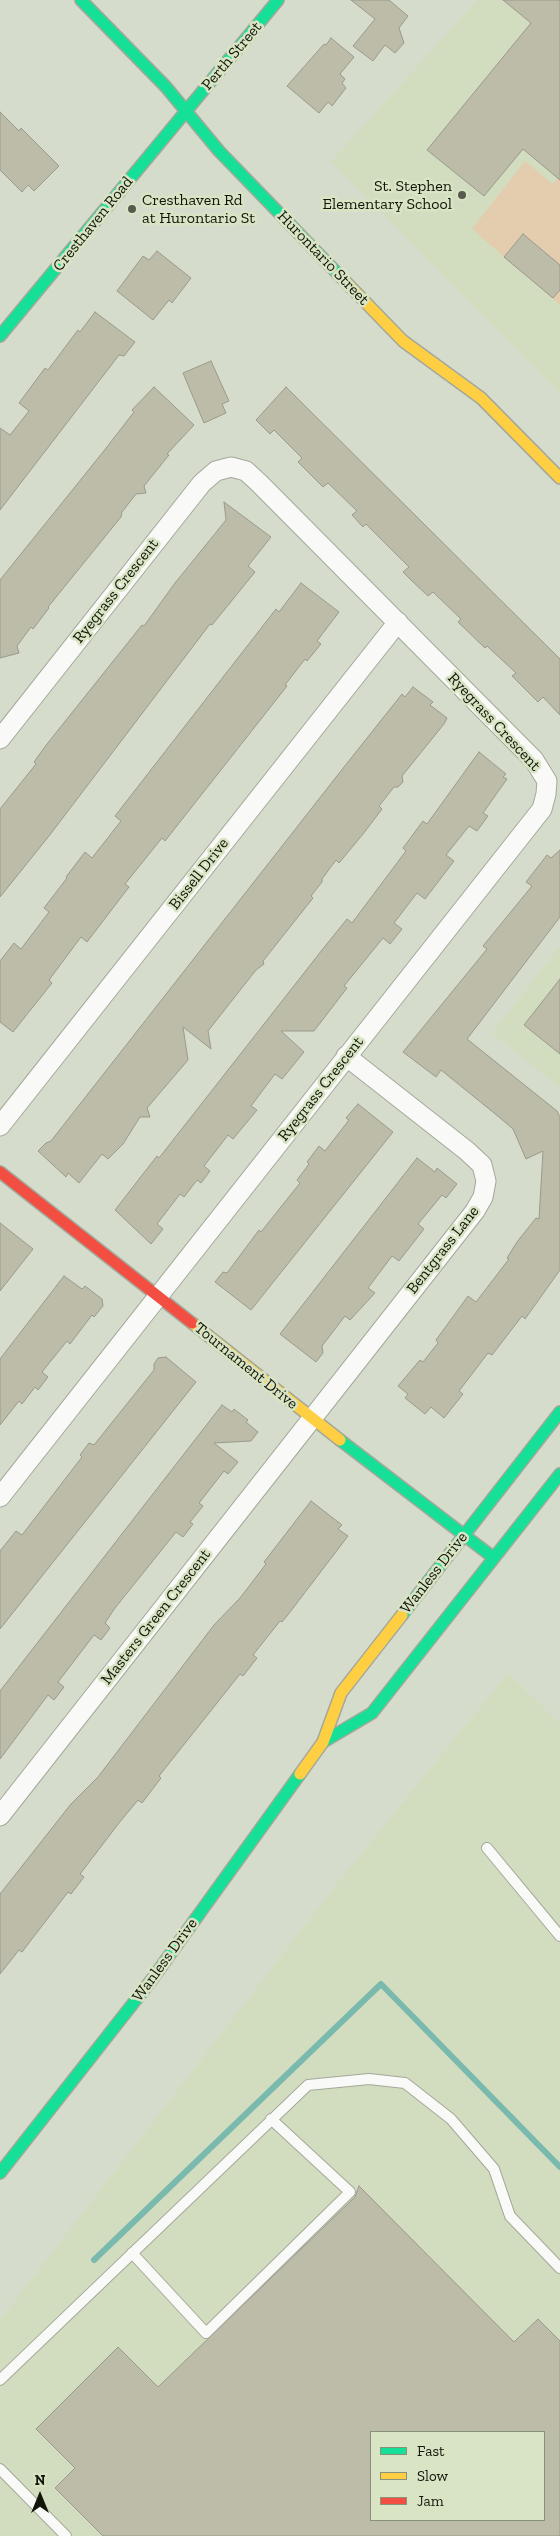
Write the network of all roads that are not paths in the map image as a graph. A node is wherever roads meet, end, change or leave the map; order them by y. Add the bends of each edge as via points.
1 (81, 0) edge
2 (278, 0) edge
3 (186, 112) junction
4 (0, 336) edge
5 (560, 478) edge
6 (398, 622) junction
7 (0, 739) edge
8 (346, 1056) junction
9 (0, 1126) edge
10 (0, 1172) edge
11 (159, 1296) junction
12 (560, 1412) edge
13 (312, 1418) junction
14 (560, 1474) edge
15 (0, 1497) edge
16 (464, 1535) junction
17 (494, 1558) junction
18 (323, 1742) junction
19 (0, 1816) edge
20 (487, 1848) dead end
21 (560, 1936) edge
22 (271, 2119) junction
23 (0, 2173) edge
24 (132, 2253) junction
25 (560, 2268) edge
26 (0, 2380) edge
27 (0, 2469) edge
28 (66, 2536) edge

1 - 3 main road, Hurontario Street via 166,87
2 - 3 main road, Perth Street
3 - 4 main road, Cresthaven Road
3 - 5 main road, Hurontario Street via 219,151 403,341 481,398
6 - 7 street, Ryegrass Crescent via 246,471 231,467 216,471 202,483
6 - 8 street, Ryegrass Crescent via 534,760 547,781 546,794 542,809
6 - 9 street, Bissell Drive
8 - 11 street, Ryegrass Crescent
8 - 13 street, Bentgrass Lane via 467,1151 482,1165 486,1181 483,1197 475,1211
10 - 11 main road, Tournament Drive
11 - 13 main road, Tournament Drive
11 - 15 street
12 - 16 main road, Wanless Drive
13 - 16 main road, Tournament Drive
13 - 19 street, Masters Green Crescent
14 - 17 main road, Wanless Drive
16 - 17 main road, Tournament Drive
16 - 18 main road, Wanless Drive via 341,1693
17 - 18 main road, Wanless Drive via 372,1713
18 - 23 main road, Wanless Drive via 153,1978
20 - 21 lane
22 - 24 lane
22 - 24 lane via 350,2192 206,2334
22 - 25 lane via 308,2085 369,2079 405,2083 451,2119 494,2169 510,2216
24 - 26 lane
27 - 28 lane

